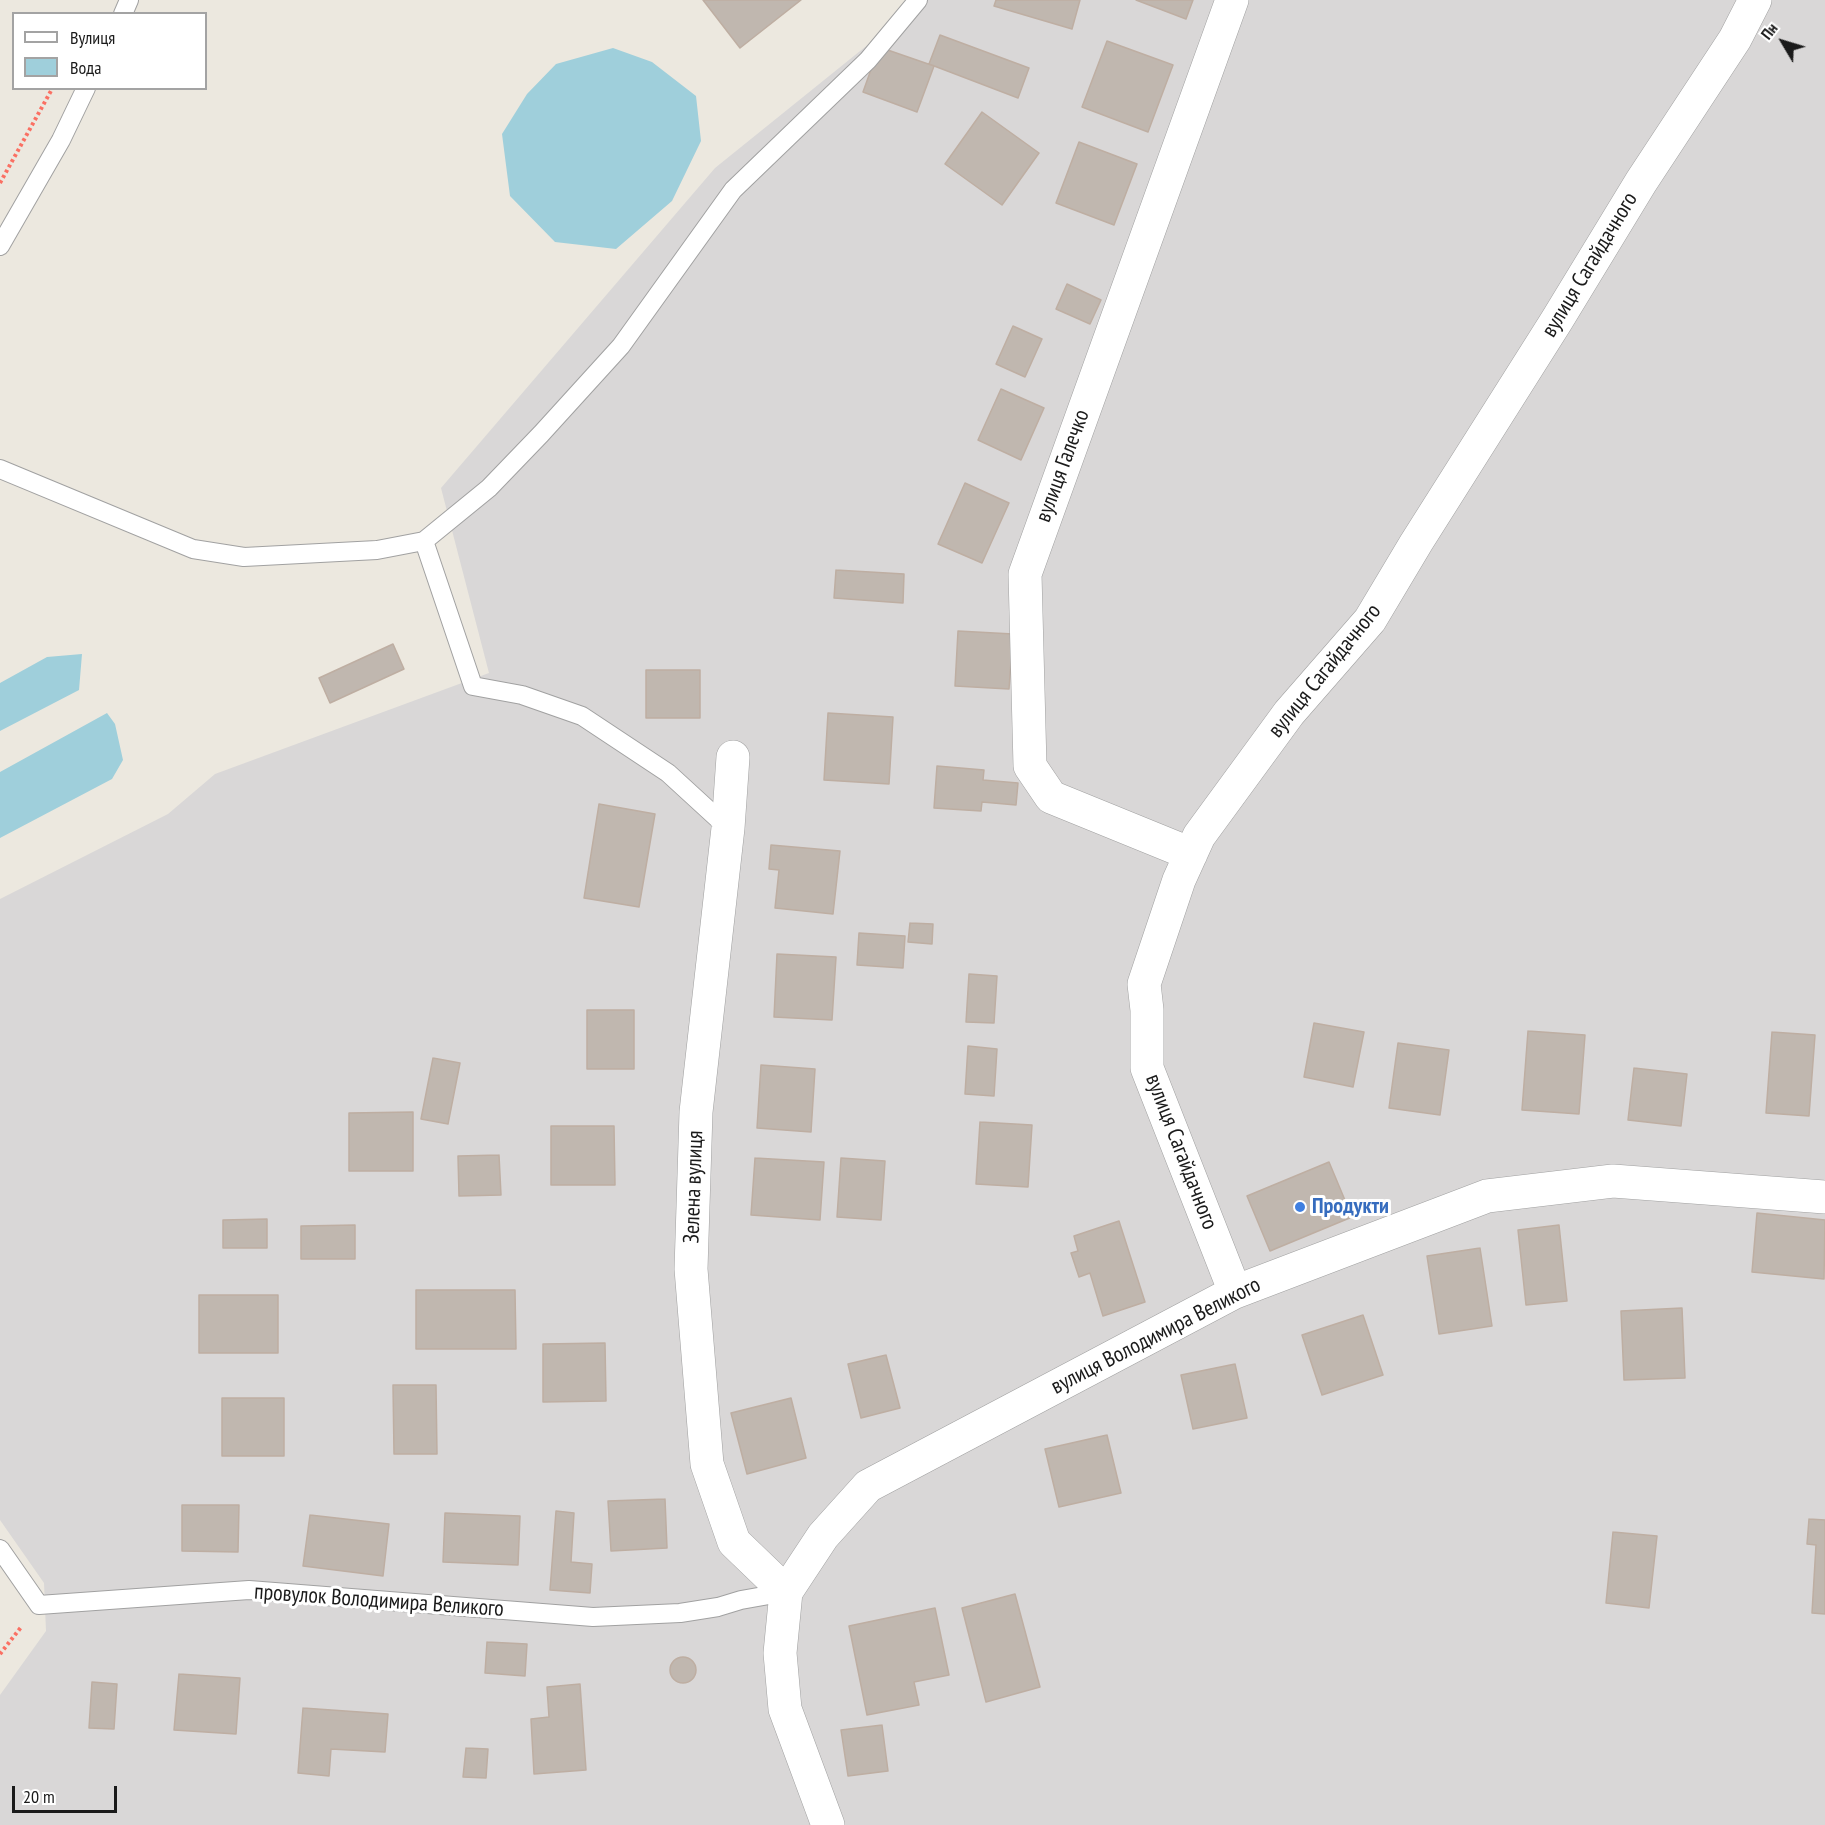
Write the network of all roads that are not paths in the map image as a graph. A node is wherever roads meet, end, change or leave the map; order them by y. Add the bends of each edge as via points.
1 (918, 0) edge
2 (1232, 0) edge
3 (1755, 0) edge
4 (85, 90) edge
5 (0, 246) edge
6 (0, 469) edge
7 (424, 541) junction
8 (733, 757) dead end
9 (728, 828) junction
10 (1191, 854) junction
11 (1825, 1197) edge
12 (1235, 1292) junction
13 (0, 1549) edge
14 (786, 1592) junction
15 (828, 1825) edge

1 - 7 lane via 868,60 733,190 621,345 541,434 489,488
2 - 10 street, вулиця Галечко via 1025,574 1030,766 1051,797
3 - 10 street, вулиця Сагайдачного via 1735,39 1641,182 1370,620 1289,712 1199,836
4 - 5 lane
6 - 7 lane via 193,549 244,557 377,550
7 - 9 lane via 473,686 522,695 582,716 668,773
8 - 9 street, Зелена вулиця
9 - 14 street, Зелена вулиця via 696,1112 691,1269 707,1464 734,1542
10 - 12 street, вулиця Сагайдачного via 1144,984 1147,1068
11 - 12 street, вулиця Володимира Великого via 1612,1181 1487,1196
12 - 14 street, вулиця Володимира Великого via 867,1486 823,1536
13 - 14 lane, провулок Володимира Великого via 39,1605 249,1590 593,1617 680,1613
14 - 15 street, вулиця Володимира Великого via 780,1653 785,1709

